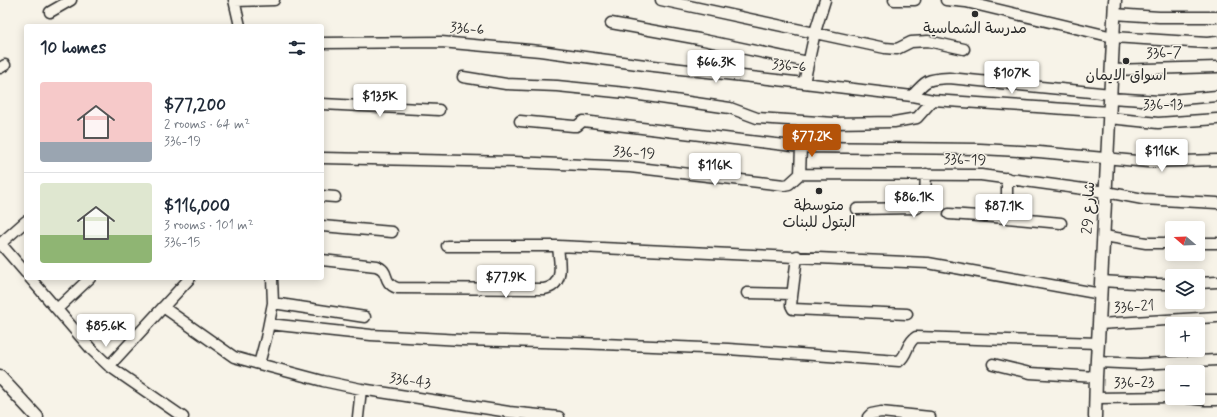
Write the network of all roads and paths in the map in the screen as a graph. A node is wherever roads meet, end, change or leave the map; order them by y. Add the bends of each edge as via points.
1 (71, 0) edge
2 (235, 0) edge
3 (274, 0) edge
4 (661, 0) edge
5 (824, 0) edge
6 (894, 0) edge
7 (915, 0) edge
8 (946, 0) edge
9 (1115, 0) edge
10 (50, 12) dead end
11 (1114, 14) junction
12 (1217, 17) edge
13 (611, 23) dead end
14 (240, 24) edge
15 (815, 32) junction
16 (1113, 37) junction
17 (1217, 42) edge
18 (324, 43) edge
19 (964, 49) dead end
20 (808, 62) junction
21 (1217, 67) edge
22 (1112, 70) junction
23 (463, 77) dead end
24 (804, 83) junction
25 (912, 96) junction
26 (1110, 96) junction
27 (1217, 96) edge
28 (933, 100) junction
29 (324, 104) edge
30 (439, 110) dead end
31 (1109, 115) junction
32 (1217, 119) edge
33 (520, 121) dead end
34 (801, 147) junction
35 (1108, 157) junction
36 (324, 158) edge
37 (1217, 160) edge
38 (800, 174) junction
39 (926, 174) junction
40 (1007, 178) junction
41 (1106, 192) junction
42 (324, 196) edge
43 (335, 197) dead end
44 (1217, 203) edge
45 (857, 209) dead end
46 (949, 214) dead end
47 (1007, 218) junction
48 (1061, 223) dead end
49 (24, 224) edge
50 (324, 226) edge
51 (392, 232) dead end
52 (1104, 236) junction
53 (0, 243) edge
54 (1165, 243) edge
55 (1205, 243) edge
56 (1217, 243) edge
57 (447, 246) dead end
58 (558, 246) junction
59 (797, 256) junction
60 (324, 260) edge
61 (24, 271) edge
62 (32, 280) edge
63 (88, 280) edge
64 (188, 280) edge
65 (272, 280) edge
66 (1101, 282) junction
67 (1217, 282) edge
68 (1205, 283) edge
69 (1165, 284) edge
70 (747, 293) dead end
71 (792, 294) junction
72 (1101, 294) junction
73 (273, 303) junction
74 (163, 307) junction
75 (57, 309) junction
76 (907, 314) dead end
77 (365, 317) dead end
78 (1217, 317) edge
79 (269, 324) junction
80 (1099, 324) junction
81 (1098, 343) junction
82 (1217, 360) edge
83 (1097, 362) junction
84 (259, 364) junction
85 (993, 364) dead end
86 (109, 366) junction
87 (0, 377) edge
88 (1096, 377) junction
89 (361, 389) junction
90 (1096, 398) junction
91 (1165, 398) edge
92 (1205, 400) edge
93 (1217, 400) edge
94 (509, 414) edge
95 (37, 417) edge
96 (183, 417) edge
97 (358, 417) edge
98 (559, 417) edge
99 (868, 417) edge
100 (930, 417) edge
101 (1095, 417) edge

1 - 10 street
2 - 3 street
2 - 14 street
4 - 15 street
5 - 15 street
6 - 7 street
8 - 16 street, 336-7 via 966,2
9 - 11 street, شارع 29
11 - 12 street
11 - 16 street, شارع 29
13 - 20 street
15 - 19 street via 885,48 897,49 911,42 928,41
15 - 20 street
16 - 17 street, 336-7
16 - 22 street, شارع 29
18 - 24 street, 336-6 via 441,42 540,51
20 - 24 street
21 - 22 street, 336-7
22 - 26 street, شارع 29
23 - 28 street via 506,84 626,93 730,108 757,118 834,123 894,122 917,118
24 - 25 street, 336-6
25 - 26 street via 932,78
25 - 28 street, 336-6
26 - 27 street via 1159,101
26 - 31 street, شارع 29
28 - 31 street, 336-6
29 - 30 street
31 - 32 street, 336-13 via 1158,123
31 - 35 street, شارع 29
33 - 34 street via 573,126 583,121
34 - 35 street via 980,149
34 - 38 street
35 - 37 street via 1148,162
35 - 41 street, شارع 29
36 - 38 street, 336-19 via 630,167 784,185 789,184
38 - 39 street, 336-19
39 - 40 street, 336-19
39 - 45 street via 924,199 922,205 917,208
40 - 41 street, 336-19
40 - 47 street
41 - 44 street, 336-19 via 1143,199
41 - 52 street, شارع 29
42 - 43 street
46 - 47 street
47 - 48 street
49 - 53 street
50 - 51 street
52 - 54 street via 1146,243
52 - 66 street, شارع 29
53 - 61 street
55 - 56 street
57 - 58 street
58 - 59 street
58 - 60 street via 559,276 555,285 544,288 397,288 390,285 382,268
59 - 71 street
59 - 72 street via 928,263
62 - 75 street
63 - 75 street
64 - 74 street
65 - 73 street
66 - 69 street
66 - 72 street, شارع 29
67 - 68 street
70 - 71 street
71 - 76 street via 790,305 793,309
72 - 80 street, شارع 29
73 - 77 street
73 - 79 street
74 - 84 street, 336-43 via 234,357
74 - 86 street
75 - 86 street
78 - 80 street, 336-21
79 - 81 street via 462,340 578,343 899,360 904,356 911,340 916,337
79 - 84 street
80 - 81 street, شارع 29
81 - 83 street, شارع 29
82 - 83 street via 1140,364
83 - 88 street, شارع 29
84 - 89 street, 336-43
85 - 88 street via 1030,373
86 - 96 street
87 - 95 street
88 - 90 street, شارع 29
89 - 94 street, 336-43
89 - 97 street
90 - 91 street, 336-23
90 - 101 street, شارع 29
92 - 93 street
94 - 98 street, 336-43
99 - 100 street via 881,412

